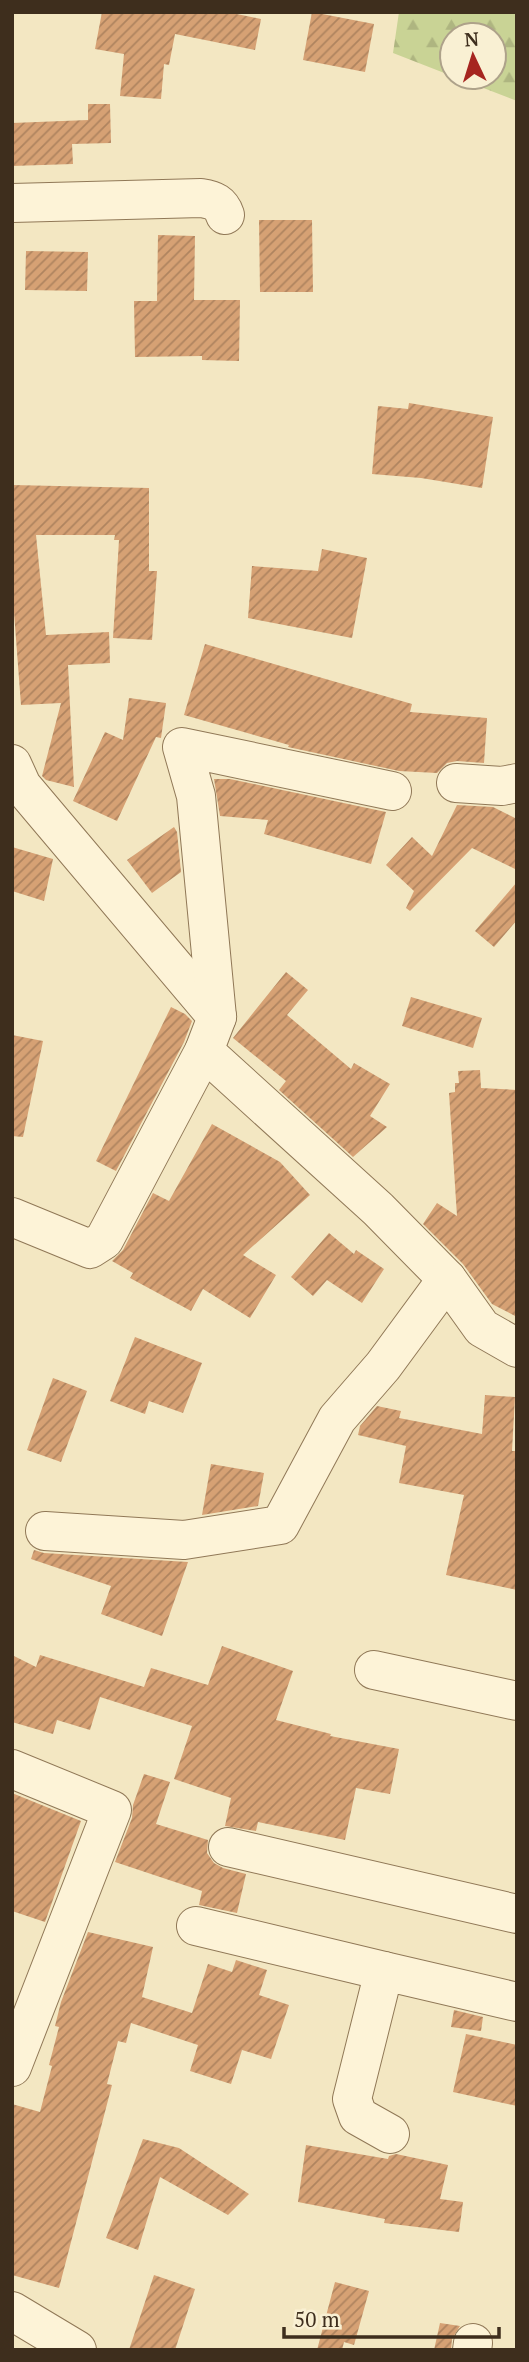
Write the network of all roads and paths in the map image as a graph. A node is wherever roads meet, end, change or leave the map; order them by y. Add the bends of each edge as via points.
1 (12, 203) edge
2 (225, 215) dead end
3 (16, 781) edge
4 (456, 783) dead end
5 (517, 783) edge
6 (392, 791) dead end
7 (211, 1034) junction
8 (12, 1217) edge
9 (447, 1279) junction
10 (517, 1348) edge
11 (45, 1531) dead end
12 (374, 1671) dead end
13 (517, 1701) edge
14 (12, 1769) edge
15 (228, 1847) dead end
16 (517, 1914) edge
17 (196, 1926) dead end
18 (384, 1971) junction
19 (517, 2002) edge
20 (12, 2067) edge
21 (390, 2134) dead end
22 (12, 2311) edge
23 (77, 2350) edge

1 - 2 street via 201,198 222,206
3 - 7 street
4 - 5 street
6 - 7 street via 182,747 196,796
7 - 8 street via 104,1240 90,1249
7 - 9 street
9 - 10 street via 482,1328
9 - 11 street via 337,1419 279,1525 184,1540
12 - 13 street
14 - 20 street via 112,1810
15 - 16 street
17 - 18 street
18 - 19 street
18 - 21 street via 352,2099 358,2116
22 - 23 street

